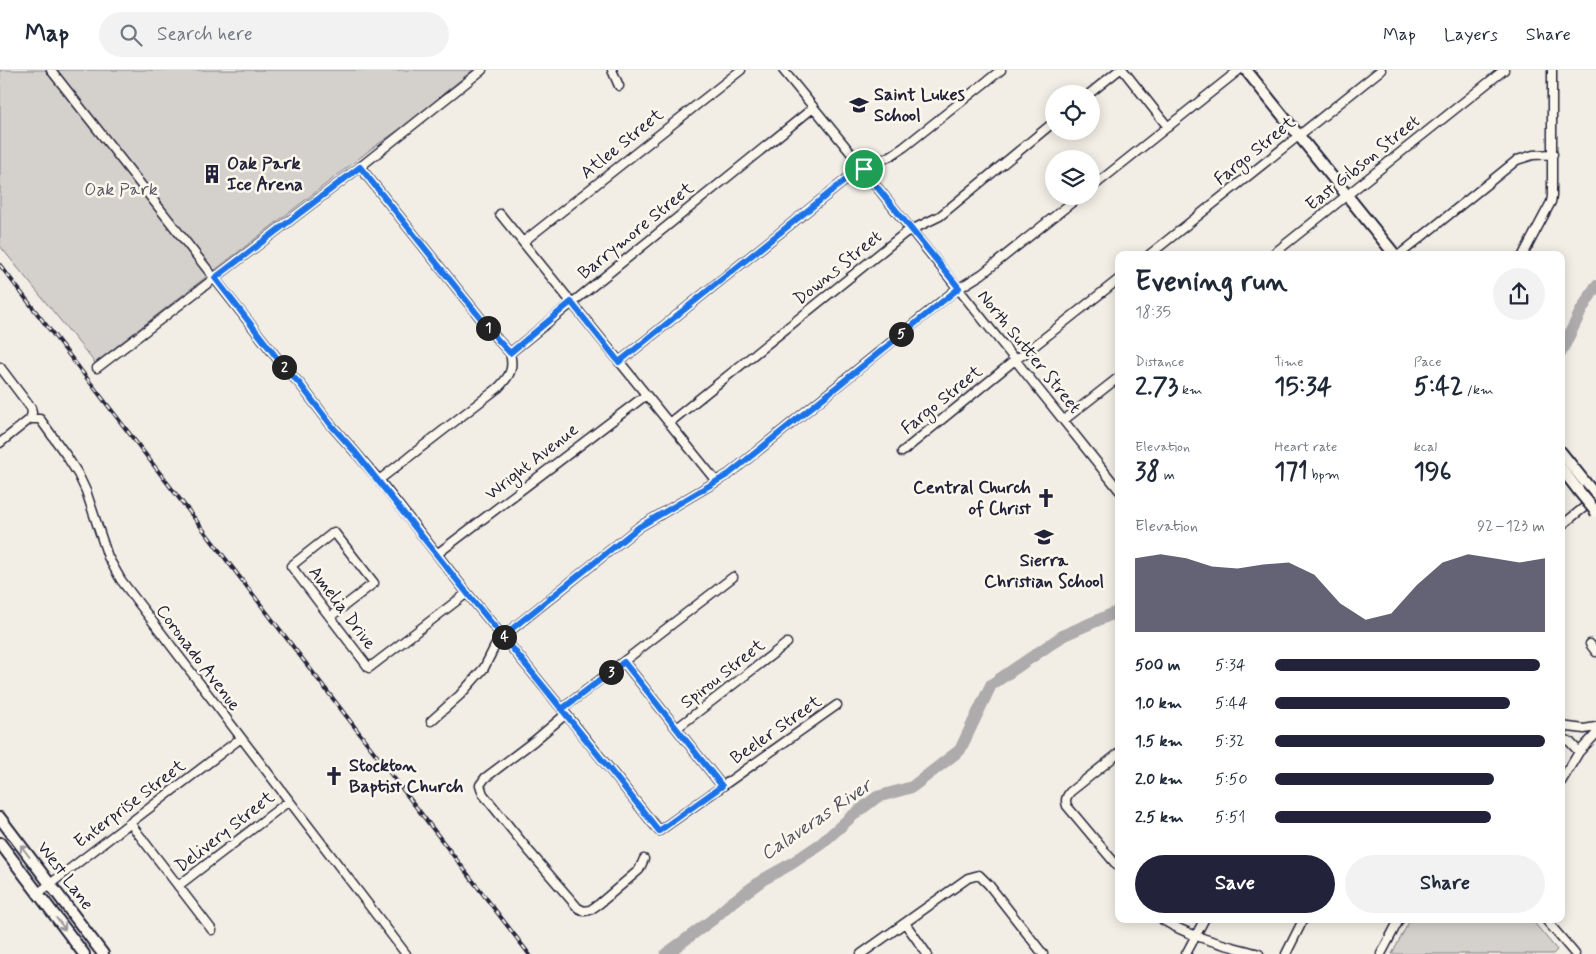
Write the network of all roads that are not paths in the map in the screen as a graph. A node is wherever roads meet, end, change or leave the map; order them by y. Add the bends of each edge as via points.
1 (51, 70) edge
2 (482, 70) edge
3 (612, 70) edge
4 (741, 70) edge
5 (783, 70) edge
6 (1001, 70) edge
7 (1121, 70) edge
8 (1239, 70) edge
9 (1246, 70) edge
10 (1381, 70) edge
11 (1504, 70) edge
12 (1552, 70) edge
13 (619, 86) dead end
14 (1100, 86) edge
15 (813, 108) junction
16 (1168, 126) junction
17 (1045, 129) edge
18 (1299, 135) junction
19 (1553, 154) junction
20 (360, 167) junction
21 (864, 169) junction
22 (1100, 181) edge
23 (1346, 195) junction
24 (1069, 205) edge
25 (500, 214) dead end
26 (912, 230) junction
27 (524, 242) junction
28 (1154, 251) edge
29 (1277, 251) edge
30 (1394, 251) edge
31 (1402, 251) edge
32 (1525, 251) edge
33 (215, 278) junction
34 (1115, 282) edge
35 (959, 288) junction
36 (571, 302) junction
37 (510, 353) junction
38 (1015, 360) junction
39 (619, 362) junction
40 (0, 367) edge
41 (97, 368) dead end
42 (1115, 380) edge
43 (646, 396) junction
44 (30, 419) junction
45 (1064, 420) junction
46 (669, 423) junction
47 (0, 443) edge
48 (902, 452) dead end
49 (1565, 459) edge
50 (1565, 471) edge
51 (1575, 477) junction
52 (378, 480) junction
53 (716, 481) junction
54 (1115, 482) edge
55 (1582, 486) junction
56 (1596, 497) edge
57 (1596, 512) edge
58 (1565, 523) edge
59 (437, 554) junction
60 (734, 577) dead end
61 (467, 593) junction
62 (330, 617) junction
63 (503, 636) junction
64 (787, 643) dead end
65 (1590, 644) dead end
66 (1596, 652) edge
67 (624, 662) junction
68 (837, 705) dead end
69 (564, 711) junction
70 (431, 721) dead end
71 (1565, 727) edge
72 (1596, 727) edge
73 (677, 728) junction
74 (1596, 734) edge
75 (241, 738) junction
76 (1565, 739) edge
77 (1578, 752) junction
78 (1115, 756) edge
79 (1565, 775) edge
80 (722, 786) junction
81 (289, 801) junction
82 (0, 818) edge
83 (130, 823) junction
84 (0, 844) edge
85 (644, 859) dead end
86 (1115, 863) edge
87 (50, 884) junction
88 (178, 886) junction
89 (37, 894) junction
90 (1168, 923) edge
91 (1202, 923) edge
92 (1302, 923) edge
93 (1397, 923) edge
94 (1548, 923) edge
95 (905, 924) junction
96 (212, 930) dead end
97 (1195, 936) junction
98 (1572, 953) edge
99 (84, 954) edge
100 (103, 954) edge
101 (406, 954) edge
102 (862, 954) edge
103 (927, 954) edge
104 (1043, 954) edge
105 (1186, 954) edge
106 (1259, 954) edge
107 (1286, 954) edge
108 (1381, 954) edge

1 - 33 street
2 - 20 street
3 - 13 street
4 - 27 street, Atlee Street
5 - 15 street, North Sutter Street
6 - 21 street via 904,147
7 - 14 street
7 - 16 street
8 - 16 street
9 - 18 main road
10 - 18 street, Fargo Street
11 - 23 street, East Gibson Street
12 - 19 street
15 - 21 street, North Sutter Street
15 - 36 street, Barrymore Street
16 - 22 street
17 - 26 street, Downs Street via 940,216
18 - 23 main road
18 - 28 street, Fargo Street
19 - 31 street via 1533,154 1517,160
19 - 32 street via 1552,196
20 - 33 street
20 - 37 street
21 - 26 street, North Sutter Street
21 - 39 street via 853,174
23 - 29 street, East Gibson Street
23 - 30 main road
24 - 35 street via 982,274
25 - 27 street
26 - 35 street, North Sutter Street
26 - 46 street, Downs Street
27 - 36 street
33 - 41 street
33 - 52 street
34 - 38 street, Fargo Street
35 - 38 street, North Sutter Street
35 - 53 street
36 - 37 street, Barrymore Street
36 - 39 street
37 - 52 street via 513,365 510,374 498,388
38 - 45 street, North Sutter Street
38 - 48 street, Fargo Street
39 - 43 street
40 - 44 street via 31,408
42 - 45 street
43 - 46 street
43 - 59 street, Wright Avenue
44 - 47 street
44 - 75 street, Coronado Avenue via 40,420 78,474 108,557 120,580
45 - 54 street, North Sutter Street
46 - 53 street
49 - 51 main road
50 - 51 main road
51 - 55 main road
52 - 59 street
53 - 63 street via 639,527
55 - 56 main road
55 - 57 main road, bridge
56 - 58 street
59 - 61 street
60 - 67 street
61 - 62 street, Amelia Drive via 369,668
61 - 63 street
62 - 62 street, Amelia Drive via 291,566 334,532 374,584
63 - 69 street
63 - 70 street via 484,668
64 - 73 street, Spirou Street
65 - 66 street
67 - 69 street
67 - 73 street
68 - 80 street, Beeler Street
69 - 80 street, Beeler Street via 659,831
69 - 85 street via 534,741 486,778 480,785 483,794 529,852 584,911 599,904 640,870
71 - 72 street
73 - 80 street
74 - 77 street
75 - 81 street, Coronado Avenue
75 - 83 street, Enterprise Street
76 - 77 street
77 - 79 street
78 - 86 street via 1070,792 1066,799 1067,806
81 - 88 street, Delivery Street
81 - 101 street, Coronado Avenue
87 -> 82 main road, West Lane
83 - 87 street, Enterprise Street
83 - 88 street
84 - 89 main road, West Lane
87 - 89 street, Enterprise Street
87 - 100 main road, West Lane
88 - 96 street
89 -> 99 main road, West Lane
90 - 97 street
91 - 97 street
92 - 107 street
93 - 108 street
94 - 98 street
95 - 102 street
95 - 103 street
95 - 104 street via 968,878 978,875
97 - 105 street
97 - 106 street

